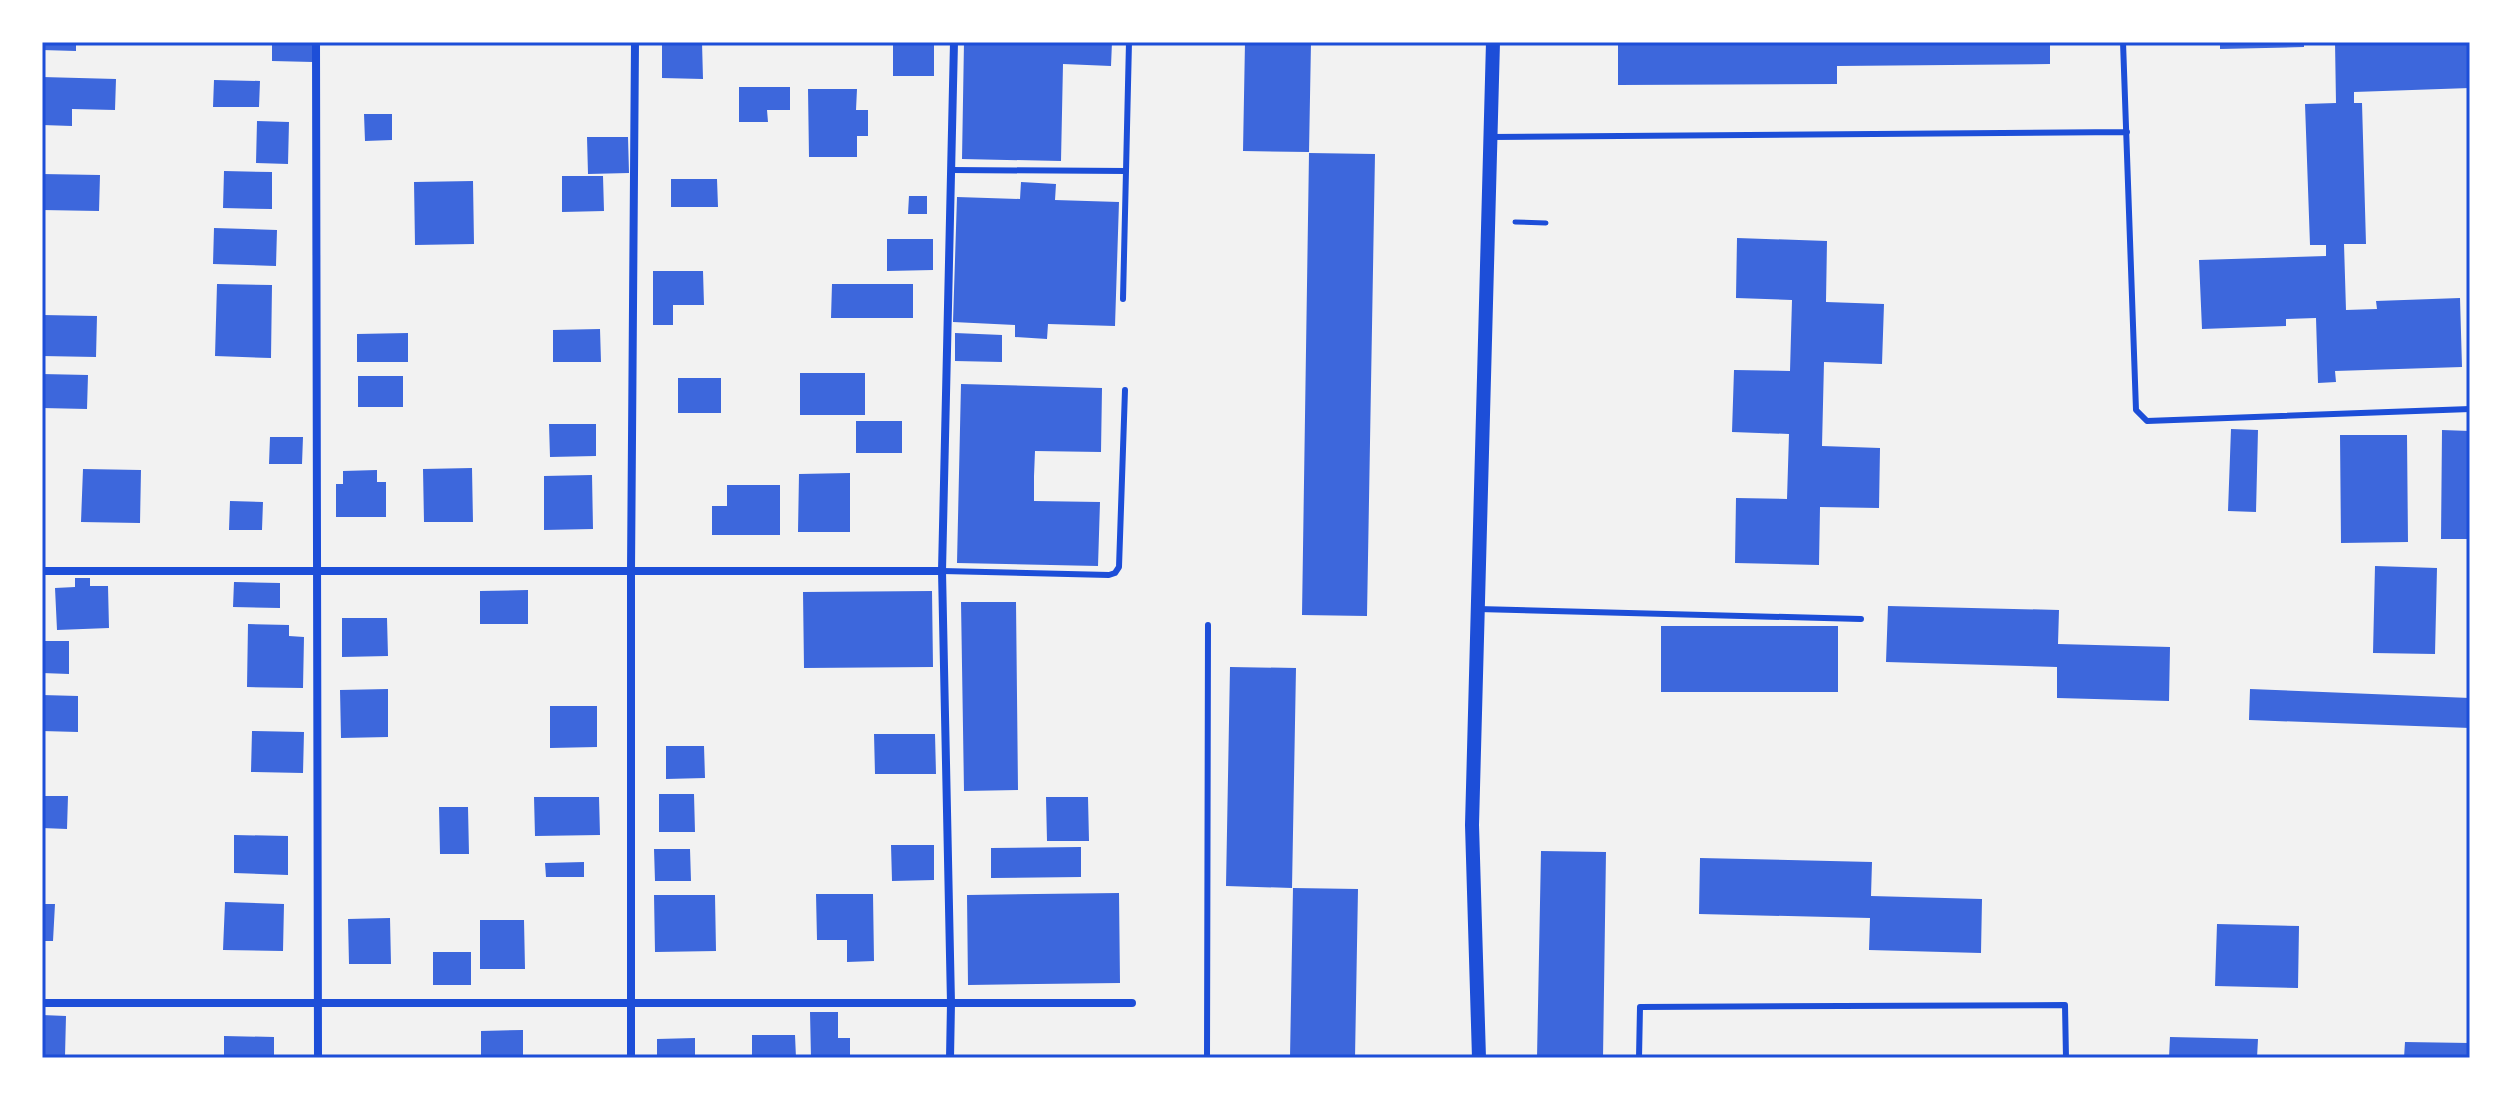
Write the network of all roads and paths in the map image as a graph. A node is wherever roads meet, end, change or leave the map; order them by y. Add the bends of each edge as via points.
1 (316, 42) edge
2 (635, 42) edge
3 (954, 42) edge
4 (1129, 42) edge
5 (1493, 42) edge
6 (2123, 42) edge
7 (2127, 132) junction
8 (1491, 137) junction
9 (951, 170) junction
10 (1126, 171) junction
11 (1515, 222) dead end
12 (1546, 223) dead end
13 (1123, 299) dead end
14 (1125, 390) dead end
15 (2470, 409) edge
16 (42, 571) edge
17 (318, 571) junction
18 (631, 571) junction
19 (942, 571) junction
20 (1478, 609) junction
21 (1861, 619) dead end
22 (1208, 625) dead end
23 (42, 1003) edge
24 (319, 1003) junction
25 (632, 1003) junction
26 (951, 1003) junction
27 (1132, 1003) dead end
28 (318, 1058) edge
29 (631, 1058) edge
30 (950, 1058) edge
31 (1207, 1058) edge
32 (1479, 1058) edge
33 (1639, 1058) edge
34 (2066, 1058) edge

1 - 17 street
2 - 18 street
3 - 9 street
4 - 10 lane
5 - 8 street
6 - 7 lane
7 - 8 lane
7 - 15 lane via 2136,410 2147,421
8 - 20 street
9 - 10 lane
9 - 19 street
10 - 13 lane
11 - 12 path
14 - 19 lane via 1115,573
16 - 17 street
17 - 18 street
17 - 24 street
18 - 19 street
18 - 25 street
19 - 26 street
20 - 21 lane
20 - 32 street via 1472,825
22 - 31 lane
23 - 24 street
24 - 25 street
24 - 28 street
25 - 26 street
25 - 29 street
26 - 27 street
26 - 30 street
33 - 34 lane via 1640,1007 2065,1005

